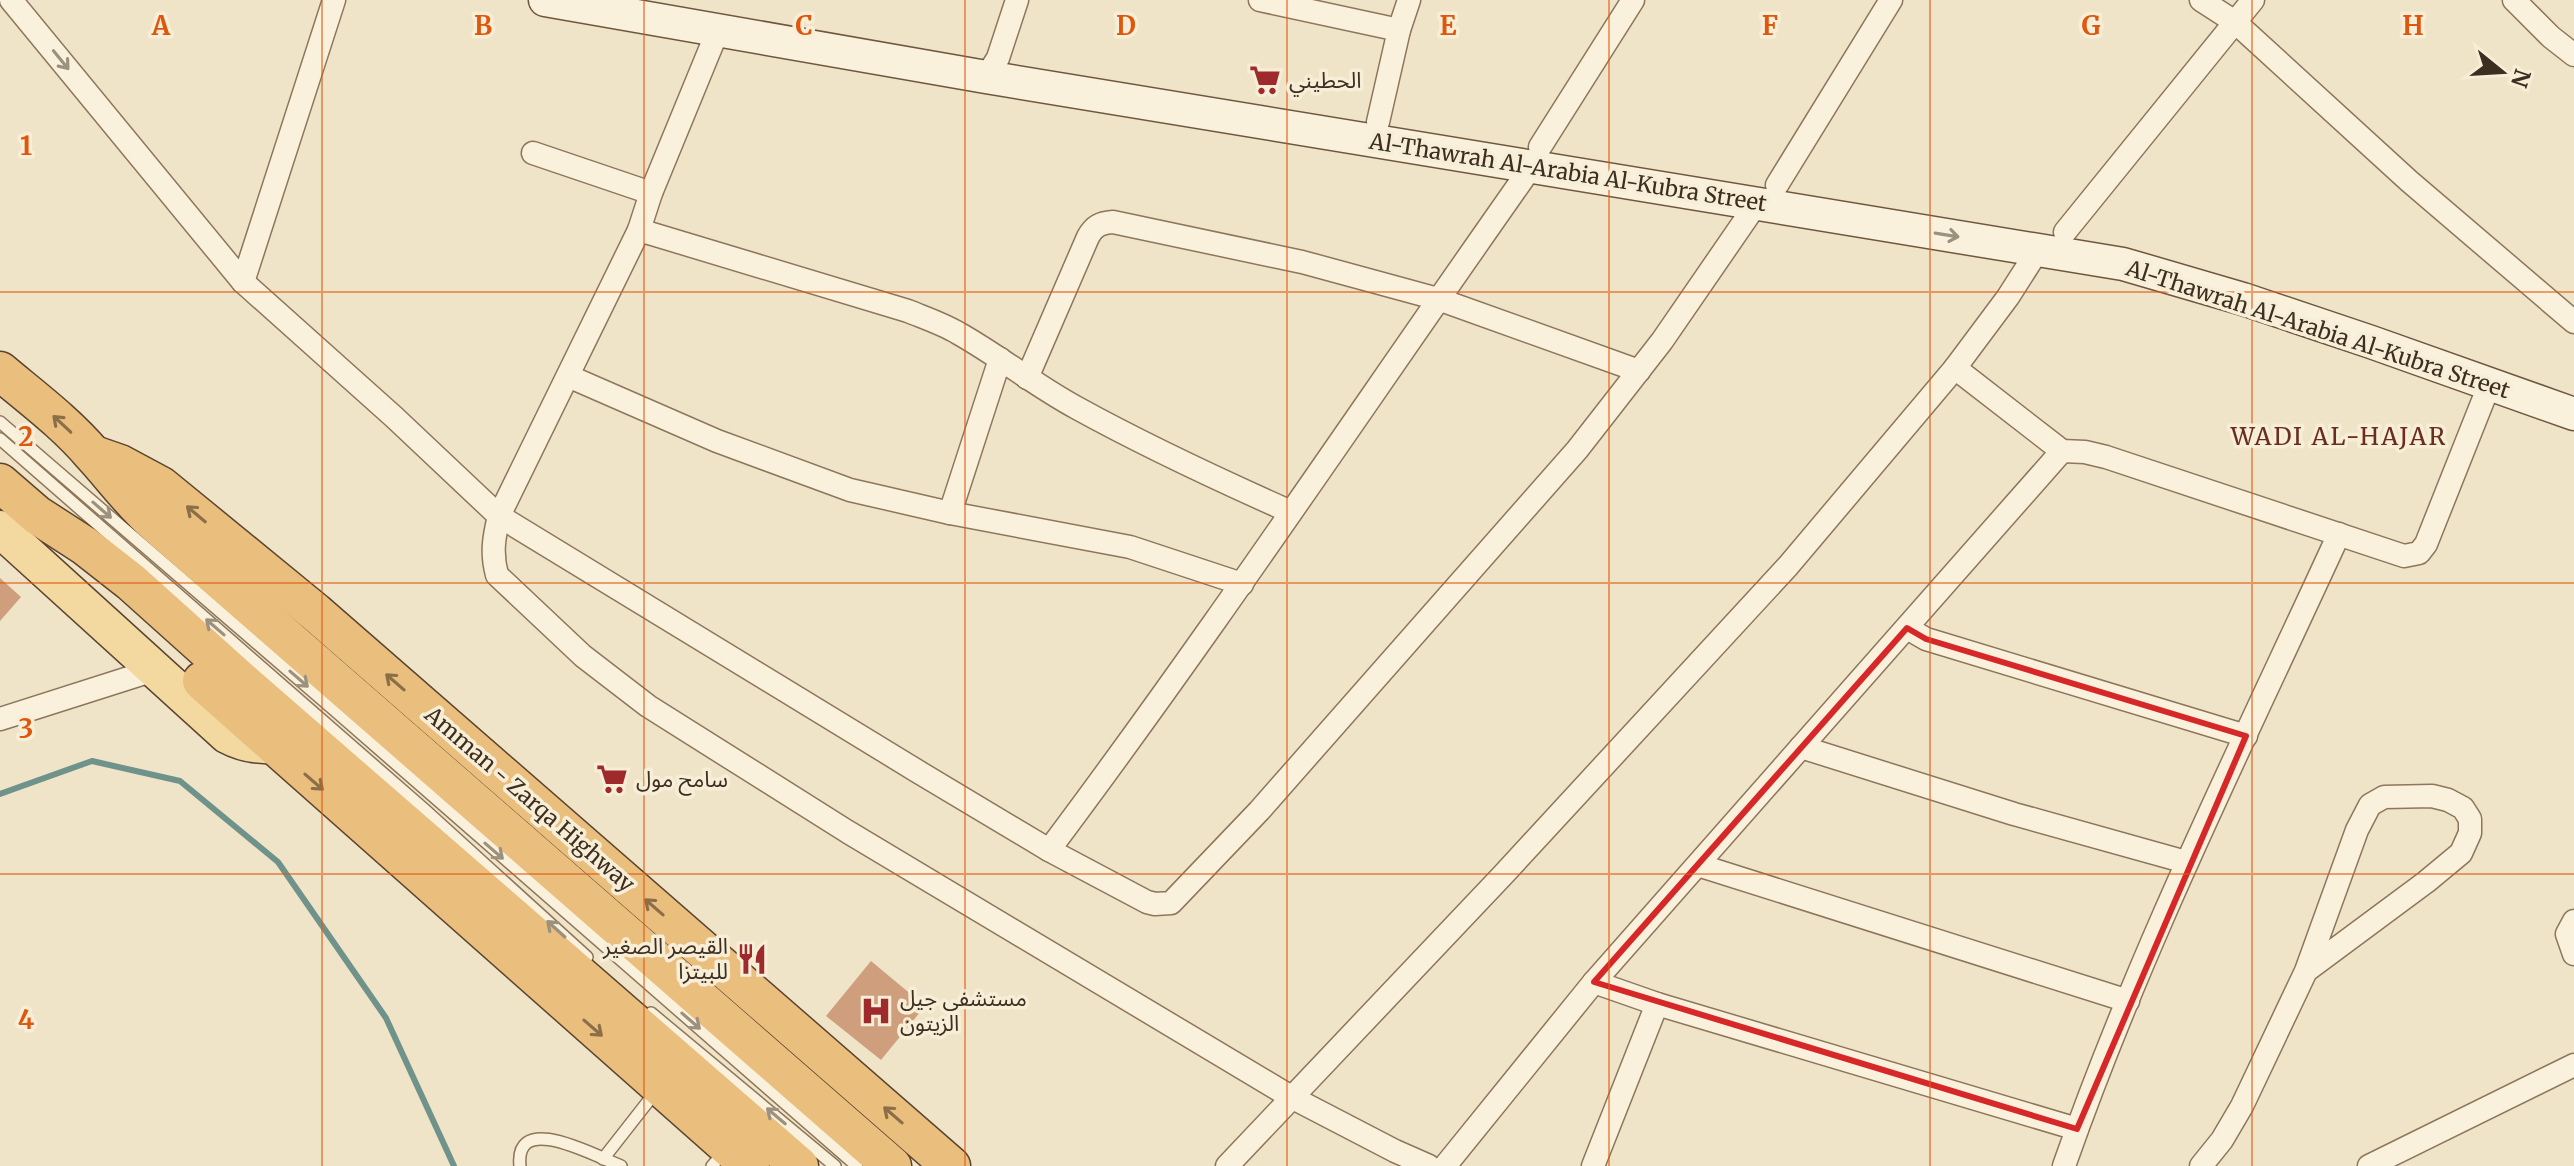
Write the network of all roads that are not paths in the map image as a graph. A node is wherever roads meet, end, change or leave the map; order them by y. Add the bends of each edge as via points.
1 (11, 0) edge
2 (334, 0) edge
3 (545, 0) edge
4 (669, 0) edge
5 (1017, 0) edge
6 (1260, 0) edge
7 (1409, 0) edge
8 (1633, 0) edge
9 (1891, 0) edge
10 (2201, 0) edge
11 (2253, 0) edge
12 (2514, 0) edge
13 (2235, 22) junction
14 (718, 30) junction
15 (1399, 30) junction
16 (2574, 55) edge
17 (992, 68) junction
18 (1378, 122) junction
19 (533, 153) dead end
20 (1536, 156) junction
21 (651, 193) junction
22 (1767, 194) junction
23 (639, 230) junction
24 (2065, 232) junction
25 (2038, 250) junction
26 (243, 282) junction
27 (1438, 299) junction
28 (2574, 322) edge
29 (1000, 359) junction
30 (1955, 368) junction
31 (0, 371) edge
32 (1639, 371) junction
33 (568, 376) junction
34 (1027, 378) junction
35 (2490, 383) junction
36 (2574, 396) edge
37 (2574, 414) edge
38 (0, 422) edge
39 (0, 439) edge
40 (2062, 451) junction
41 (93, 454) junction
42 (0, 483) edge
43 (1291, 512) junction
44 (950, 513) junction
45 (37, 515) junction
46 (499, 516) junction
47 (0, 529) edge
48 (2339, 534) junction
49 (1242, 584) junction
50 (1907, 628) junction
51 (154, 670) junction
52 (0, 719) edge
53 (2246, 736) junction
54 (272, 745) junction
55 (1801, 747) junction
56 (1049, 850) junction
57 (2186, 862) junction
58 (1698, 865) junction
59 (2574, 921) edge
60 (2574, 954) edge
61 (598, 967) dead end
62 (2306, 971) junction
63 (1594, 982) junction
64 (2128, 1001) junction
65 (1657, 1004) junction
66 (645, 1008) dead end
67 (2574, 1065) edge
68 (660, 1086) junction
69 (1291, 1097) junction
70 (2077, 1129) junction
71 (603, 1159) junction
72 (730, 1160) edge
73 (520, 1166) edge
74 (621, 1166) edge
75 (799, 1166) edge
76 (835, 1166) edge
77 (857, 1166) edge
78 (892, 1166) edge
79 (951, 1166) edge
80 (1227, 1166) edge
81 (1429, 1166) edge
82 (1445, 1166) edge
83 (1593, 1166) edge
84 (2064, 1166) edge
85 (2201, 1166) edge
86 (2369, 1166) edge

1 -> 26 street
2 - 26 street
3 - 14 main road, Al-Thawrah Al-Arabia Al-Kubra Street
4 - 17 main road, Al-Thawrah Al-Arabia Al-Kubra Street
5 - 17 street
6 - 15 street
7 - 15 street
8 - 20 street
9 - 22 street
10 - 13 street
11 - 13 street
12 - 16 street
13 - 24 street
13 - 28 street
14 - 17 main road, Al-Thawrah Al-Arabia Al-Kubra Street
14 - 21 street
15 - 18 street
17 - 18 main road, Al-Thawrah Al-Arabia Al-Kubra Street
17 - 20 main road, Al-Thawrah Al-Arabia Al-Kubra Street
18 - 20 main road, Al-Thawrah Al-Arabia Al-Kubra Street
19 - 21 street
20 - 22 main road, Al-Thawrah Al-Arabia Al-Kubra Street
20 - 27 street
21 - 23 street
22 - 24 main road, Al-Thawrah Al-Arabia Al-Kubra Street
22 -> 25 main road, Al-Thawrah Al-Arabia Al-Kubra Street
22 - 32 street
23 - 29 street via 908,311 956,331
23 - 33 street
24 - 36 main road, Al-Thawrah Al-Arabia Al-Kubra Street via 2218,273
25 - 30 street
25 - 35 main road, Al-Thawrah Al-Arabia Al-Kubra Street via 2144,269
26 - 46 street
27 - 32 street
27 - 34 street via 1302,262 1153,229 1101,223 1088,237
27 - 43 street
29 - 34 street
29 - 44 street
30 - 40 street
30 - 69 street via 1736,624
41 -> 31 highway, Amman - Zarqa Highway
32 - 56 street via 1557,474 1171,903 1147,902
33 - 44 street via 717,441 850,490
33 - 46 street
34 - 43 street via 1156,449
35 - 37 main road, Al-Thawrah Al-Arabia Al-Kubra Street
35 - 48 street via 2419,553 2404,556
38 -> 77 lane
61 -> 39 lane
40 - 48 street via 2106,457
40 - 50 street
41 - 78 highway, Amman - Zarqa Highway via 156,524
79 -> 41 highway, Amman - Zarqa Highway via 293,594 161,486
42 - 45 highway
43 - 49 street
44 - 49 street via 1130,547
45 - 54 highway via 73,565
45 - 75 highway via 131,582
46 - 56 street
46 - 69 street via 492,558 497,575 583,656 648,706
47 - 51 main road
48 - 53 street
49 - 56 street
50 - 53 street via 1926,639
50 - 55 street
51 - 52 street
51 - 54 main road via 227,735 241,743
53 - 57 street
54 -> 68 highway
55 - 57 street
55 - 58 street
57 - 64 street
58 - 63 street
58 - 64 street
59 - 60 street via 2567,934
62 - 62 street via 2461,853 2470,833 2463,808 2432,796 2384,797 2370,805
62 - 85 street via 2242,1106
63 - 65 street
63 - 82 street
64 - 70 street
65 - 70 street
65 - 83 street
76 -> 66 lane
67 - 86 street
68 - 71 lane
68 - 72 highway
69 - 80 street
69 - 81 street
70 - 84 street
71 - 73 lane via 537,1138 522,1148
71 - 74 lane

